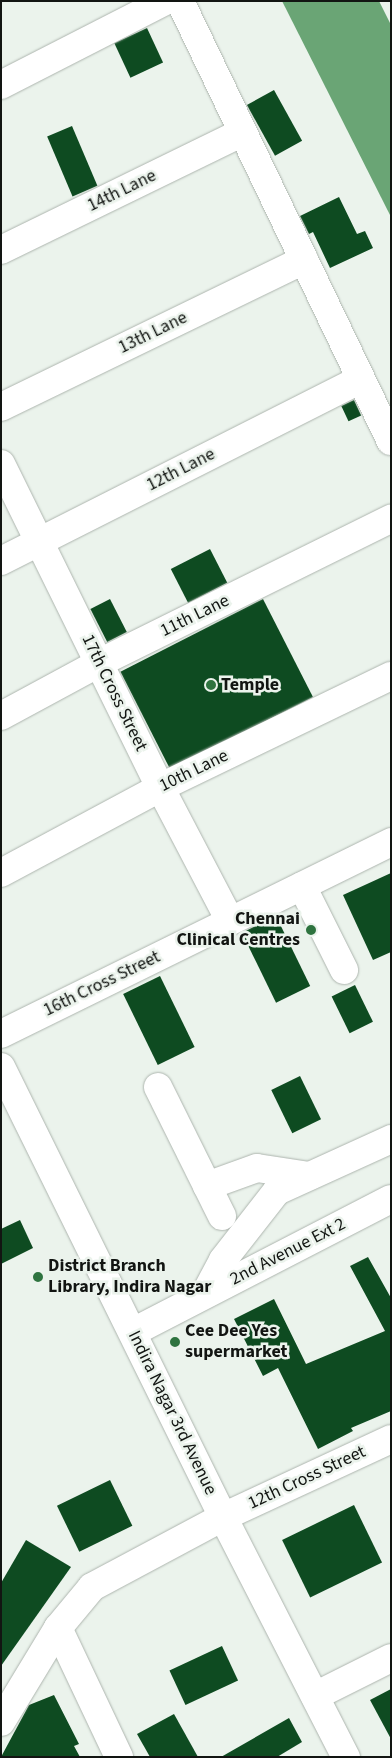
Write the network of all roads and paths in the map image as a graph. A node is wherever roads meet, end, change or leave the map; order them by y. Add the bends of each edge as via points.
1 (165, 1) edge
2 (180, 1) edge
3 (1, 85) edge
4 (243, 132) junction
5 (1, 250) edge
6 (304, 260) junction
7 (361, 379) junction
8 (1, 407) edge
9 (391, 441) edge
10 (1, 464) edge
11 (391, 519) edge
12 (40, 541) junction
13 (1, 561) edge
14 (99, 663) junction
15 (391, 676) edge
16 (1, 716) edge
17 (160, 787) junction
18 (391, 842) edge
19 (1, 872) edge
20 (302, 886) junction
21 (230, 921) junction
22 (344, 970) dead end
23 (1, 1034) edge
24 (1, 1067) edge
25 (158, 1087) dead end
26 (391, 1139) edge
27 (309, 1176) junction
28 (207, 1186) junction
29 (391, 1199) edge
30 (222, 1216) dead end
31 (206, 1294) junction
32 (132, 1332) junction
33 (391, 1439) edge
34 (223, 1517) junction
35 (58, 1628) junction
36 (391, 1658) edge
37 (315, 1696) junction
38 (1, 1722) edge
39 (119, 1757) edge
40 (346, 1757) edge

1 - 3 street
2 - 4 street
4 - 5 street, 14th Lane
4 - 6 street
6 - 7 street
6 - 8 street, 13th Lane
7 - 9 street
7 - 12 street, 12th Lane
10 - 12 street, 17th Cross Street
11 - 14 street, 11th Lane
12 - 13 street, 12th Lane
12 - 14 street, 17th Cross Street
14 - 16 street, 11th Lane
14 - 17 street, 17th Cross Street
15 - 17 street, 10th Lane
17 - 19 street, 10th Lane
17 - 21 street, 17th Cross Street
18 - 20 street, 16th Cross Street
20 - 21 street, 16th Cross Street
20 - 22 street
21 - 23 street, 16th Cross Street
24 - 32 street, Indira Nagar 3rd Avenue
25 - 28 street
26 - 27 street
27 - 28 street via 257,1168
27 - 31 street via 277,1191 224,1260
28 - 30 street
29 - 31 street, 2nd Avenue Ext 2
31 - 32 street, 2nd Avenue Ext 2
32 - 34 street, Indira Nagar 3rd Avenue
33 - 34 street, 12th Cross Street
34 - 35 street, 12th Cross Street via 92,1587
34 - 37 street, Indira Nagar 3rd Avenue
35 - 38 street, 12th Cross Street
35 - 39 street
36 - 37 street
37 - 40 street, Indira Nagar 3rd Avenue

